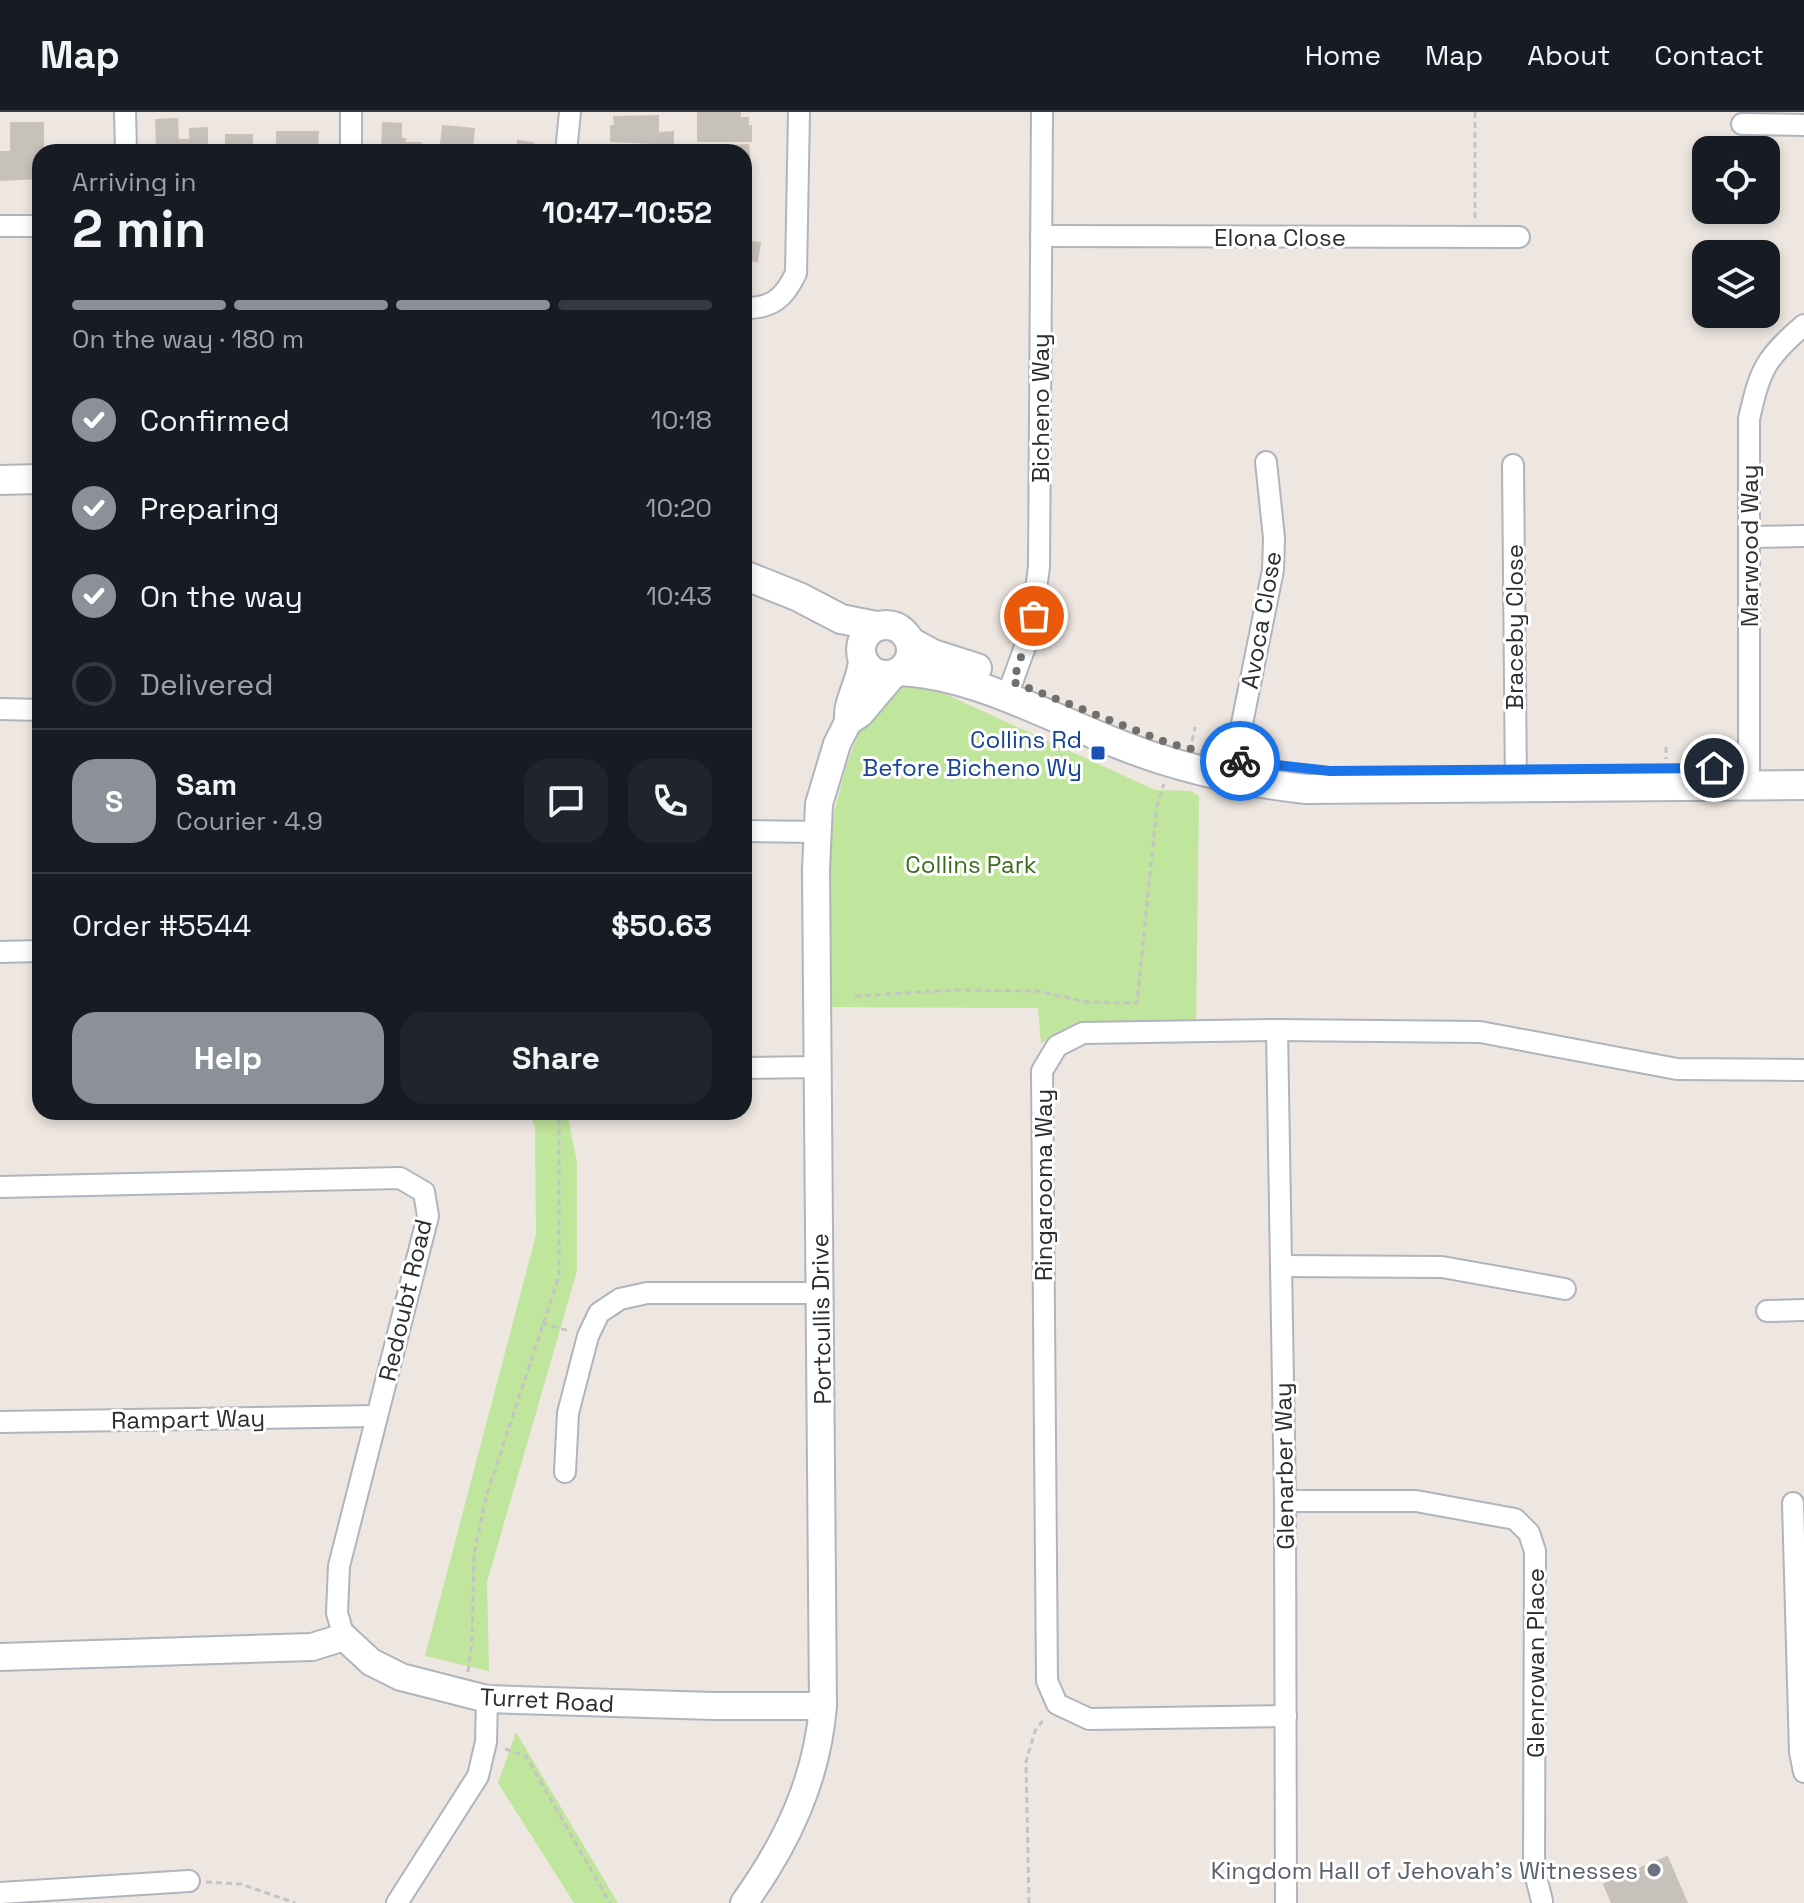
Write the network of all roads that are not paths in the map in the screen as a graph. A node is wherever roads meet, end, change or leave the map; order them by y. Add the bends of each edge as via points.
1 (125, 112) edge
2 (351, 112) edge
3 (570, 112) edge
4 (799, 112) edge
5 (1042, 112) edge
6 (1742, 124) dead end
7 (1804, 125) edge
8 (126, 144) edge
9 (351, 144) edge
10 (567, 144) edge
11 (0, 226) edge
12 (32, 226) edge
13 (1041, 236) junction
14 (1519, 237) dead end
15 (752, 309) edge
16 (1804, 325) edge
17 (0, 461) edge
18 (32, 461) edge
19 (1266, 462) dead end
20 (1513, 465) dead end
21 (32, 479) edge
22 (0, 480) edge
23 (1804, 536) edge
24 (1749, 537) junction
25 (752, 578) edge
26 (752, 598) edge
27 (876, 626) junction
28 (911, 642) junction
29 (861, 656) junction
30 (897, 673) junction
31 (1010, 690) junction
32 (0, 709) edge
33 (32, 710) edge
34 (848, 722) junction
35 (1804, 767) edge
36 (1233, 769) junction
37 (1748, 777) junction
38 (1516, 779) junction
39 (1804, 785) edge
40 (752, 831) edge
41 (816, 832) junction
42 (32, 951) edge
43 (0, 952) edge
44 (1277, 1030) junction
45 (818, 1067) junction
46 (752, 1068) edge
47 (1804, 1070) edge
48 (0, 1187) edge
49 (1281, 1266) junction
50 (1565, 1289) dead end
51 (821, 1293) junction
52 (1804, 1310) edge
53 (1767, 1311) dead end
54 (377, 1416) junction
55 (0, 1422) edge
56 (565, 1472) dead end
57 (1285, 1501) junction
58 (1793, 1503) dead end
59 (344, 1637) junction
60 (0, 1657) edge
61 (476, 1697) junction
62 (823, 1706) junction
63 (1286, 1716) junction
64 (1804, 1772) edge
65 (189, 1881) road end
66 (0, 1893) edge
67 (1542, 1901) edge
68 (748, 1902) edge
69 (397, 1903) edge
70 (1286, 1903) edge

1 - 8 street
2 - 9 street
3 - 10 street
4 - 15 street via 796,273 776,302
5 - 13 street, Bicheno Way
6 - 7 street
11 - 12 street
13 - 14 street, Elona Close
13 - 31 street, Bicheno Way via 1039,567 1030,633
16 - 24 street, Marwood Way via 1776,348 1758,380 1749,419
17 - 18 main road
19 - 36 street, Avoca Close via 1273,570
20 - 38 street, Braceby Close
21 - 22 main road
23 - 24 street
24 - 37 street, Marwood Way
25 - 27 main road via 841,619
26 - 29 main road via 848,640
27 - 28 main road via 896,626
27 - 29 main road via 862,640
28 - 30 main road via 908,663
28 - 31 main road
29 - 30 main road via 874,673
29 - 34 street, Portcullis Drive
30 - 31 main road
30 - 34 street, Portcullis Drive
31 - 36 main road
32 - 33 street
34 - 41 street, Portcullis Drive via 824,781
35 - 37 main road
36 - 38 main road via 1270,766
37 - 38 main road
37 - 39 main road
40 - 41 street
41 - 45 street, Portcullis Drive
42 - 43 street
44 - 47 street, Ringarooma Way via 1480,1032 1677,1069
44 - 49 street, Glenarber Way
44 - 63 street, Ringarooma Way via 1083,1033 1057,1046 1042,1071 1047,1681 1057,1704 1089,1719
45 - 46 street
45 - 51 street, Portcullis Drive
48 - 54 street, Redoubt Road via 400,1178 424,1192 428,1216
49 - 50 street via 1442,1267
49 - 57 street, Glenarber Way
51 - 56 street via 647,1293 620,1299 599,1313 568,1413
51 - 62 street, Portcullis Drive
52 - 53 street
54 - 55 street, Rampart Way
54 - 59 street, Redoubt Road via 339,1566 337,1613
57 - 63 street, Glenarber Way
57 - 67 street, Glenrowan Place via 1416,1501 1515,1519 1529,1533 1535,1551 1534,1869
58 - 64 street
59 - 60 street via 312,1647
59 - 61 street, Turret Road via 371,1662 401,1677
61 - 62 street, Turret Road
61 - 69 street via 486,1742 478,1776
62 - 68 street, Portcullis Drive via 819,1748 798,1814
63 - 70 street, Glenarber Way
65 - 66 street

